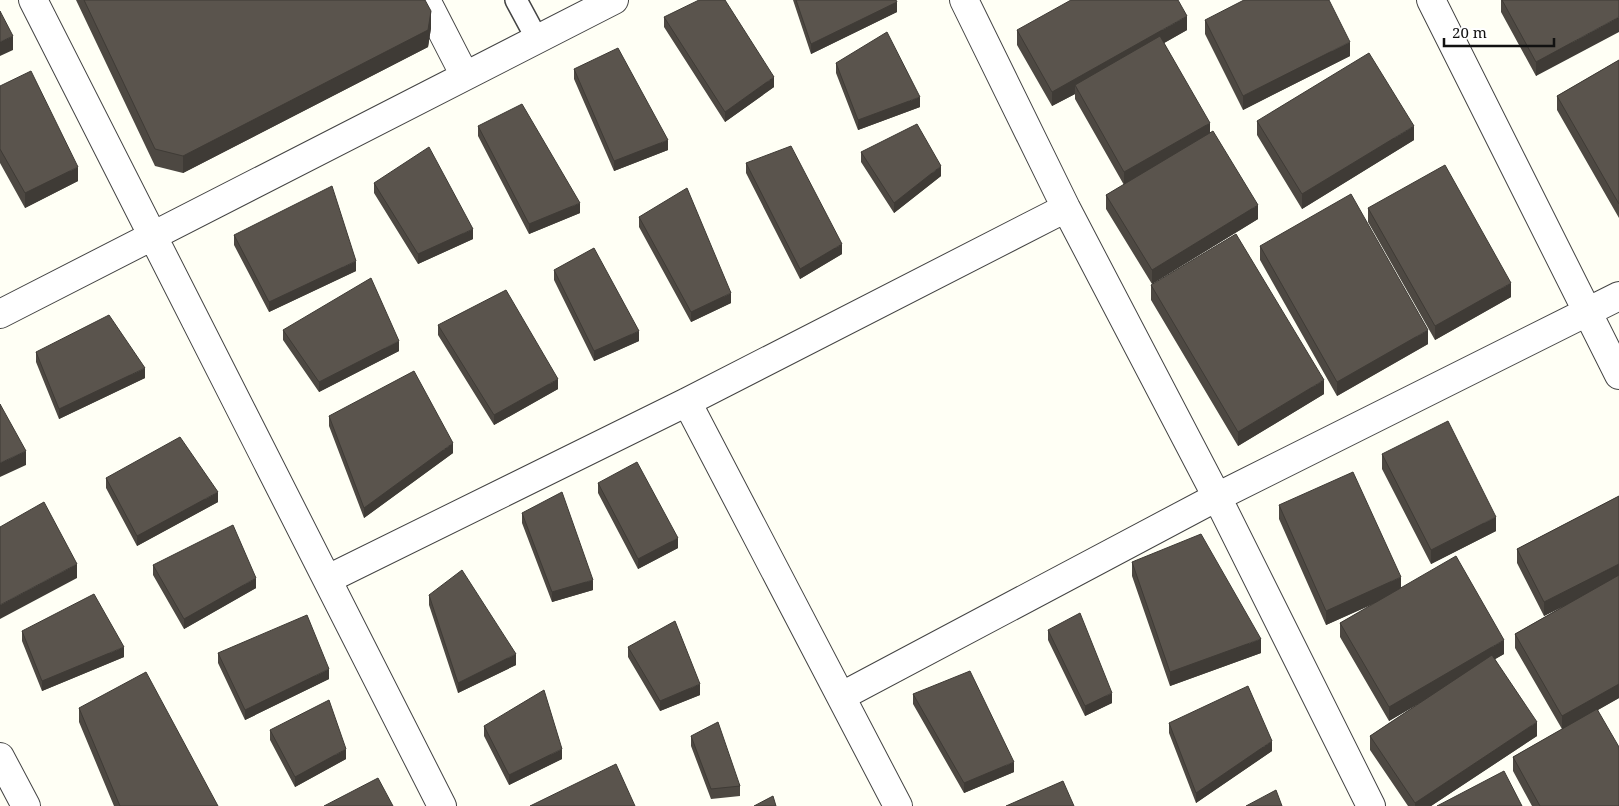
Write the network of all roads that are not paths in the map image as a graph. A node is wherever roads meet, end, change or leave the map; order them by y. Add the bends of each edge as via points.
1 (33, 0) edge
2 (426, 0) edge
3 (516, 0) edge
4 (614, 0) edge
5 (964, 0) edge
6 (1431, 0) edge
7 (537, 39) junction
8 (465, 76) junction
9 (1066, 208) junction
10 (154, 235) junction
11 (1619, 296) edge
12 (1587, 311) junction
13 (0, 314) edge
14 (1619, 375) edge
15 (687, 402) junction
16 (1217, 497) junction
17 (328, 579) junction
18 (842, 696) junction
19 (0, 757) edge
20 (26, 806) edge
21 (442, 806) edge
22 (898, 806) edge
23 (1371, 806) edge

1 - 10 street
2 - 8 street
3 - 7 lane
4 - 7 street
5 - 9 street
6 - 12 street
7 - 8 street
8 - 10 street
9 - 15 street
9 - 16 street
10 - 13 street
10 - 17 street
11 - 12 street
12 - 14 street
12 - 16 street
15 - 17 street
15 - 18 street
16 - 18 street
16 - 23 street
17 - 21 street
18 - 22 street
19 - 20 street

